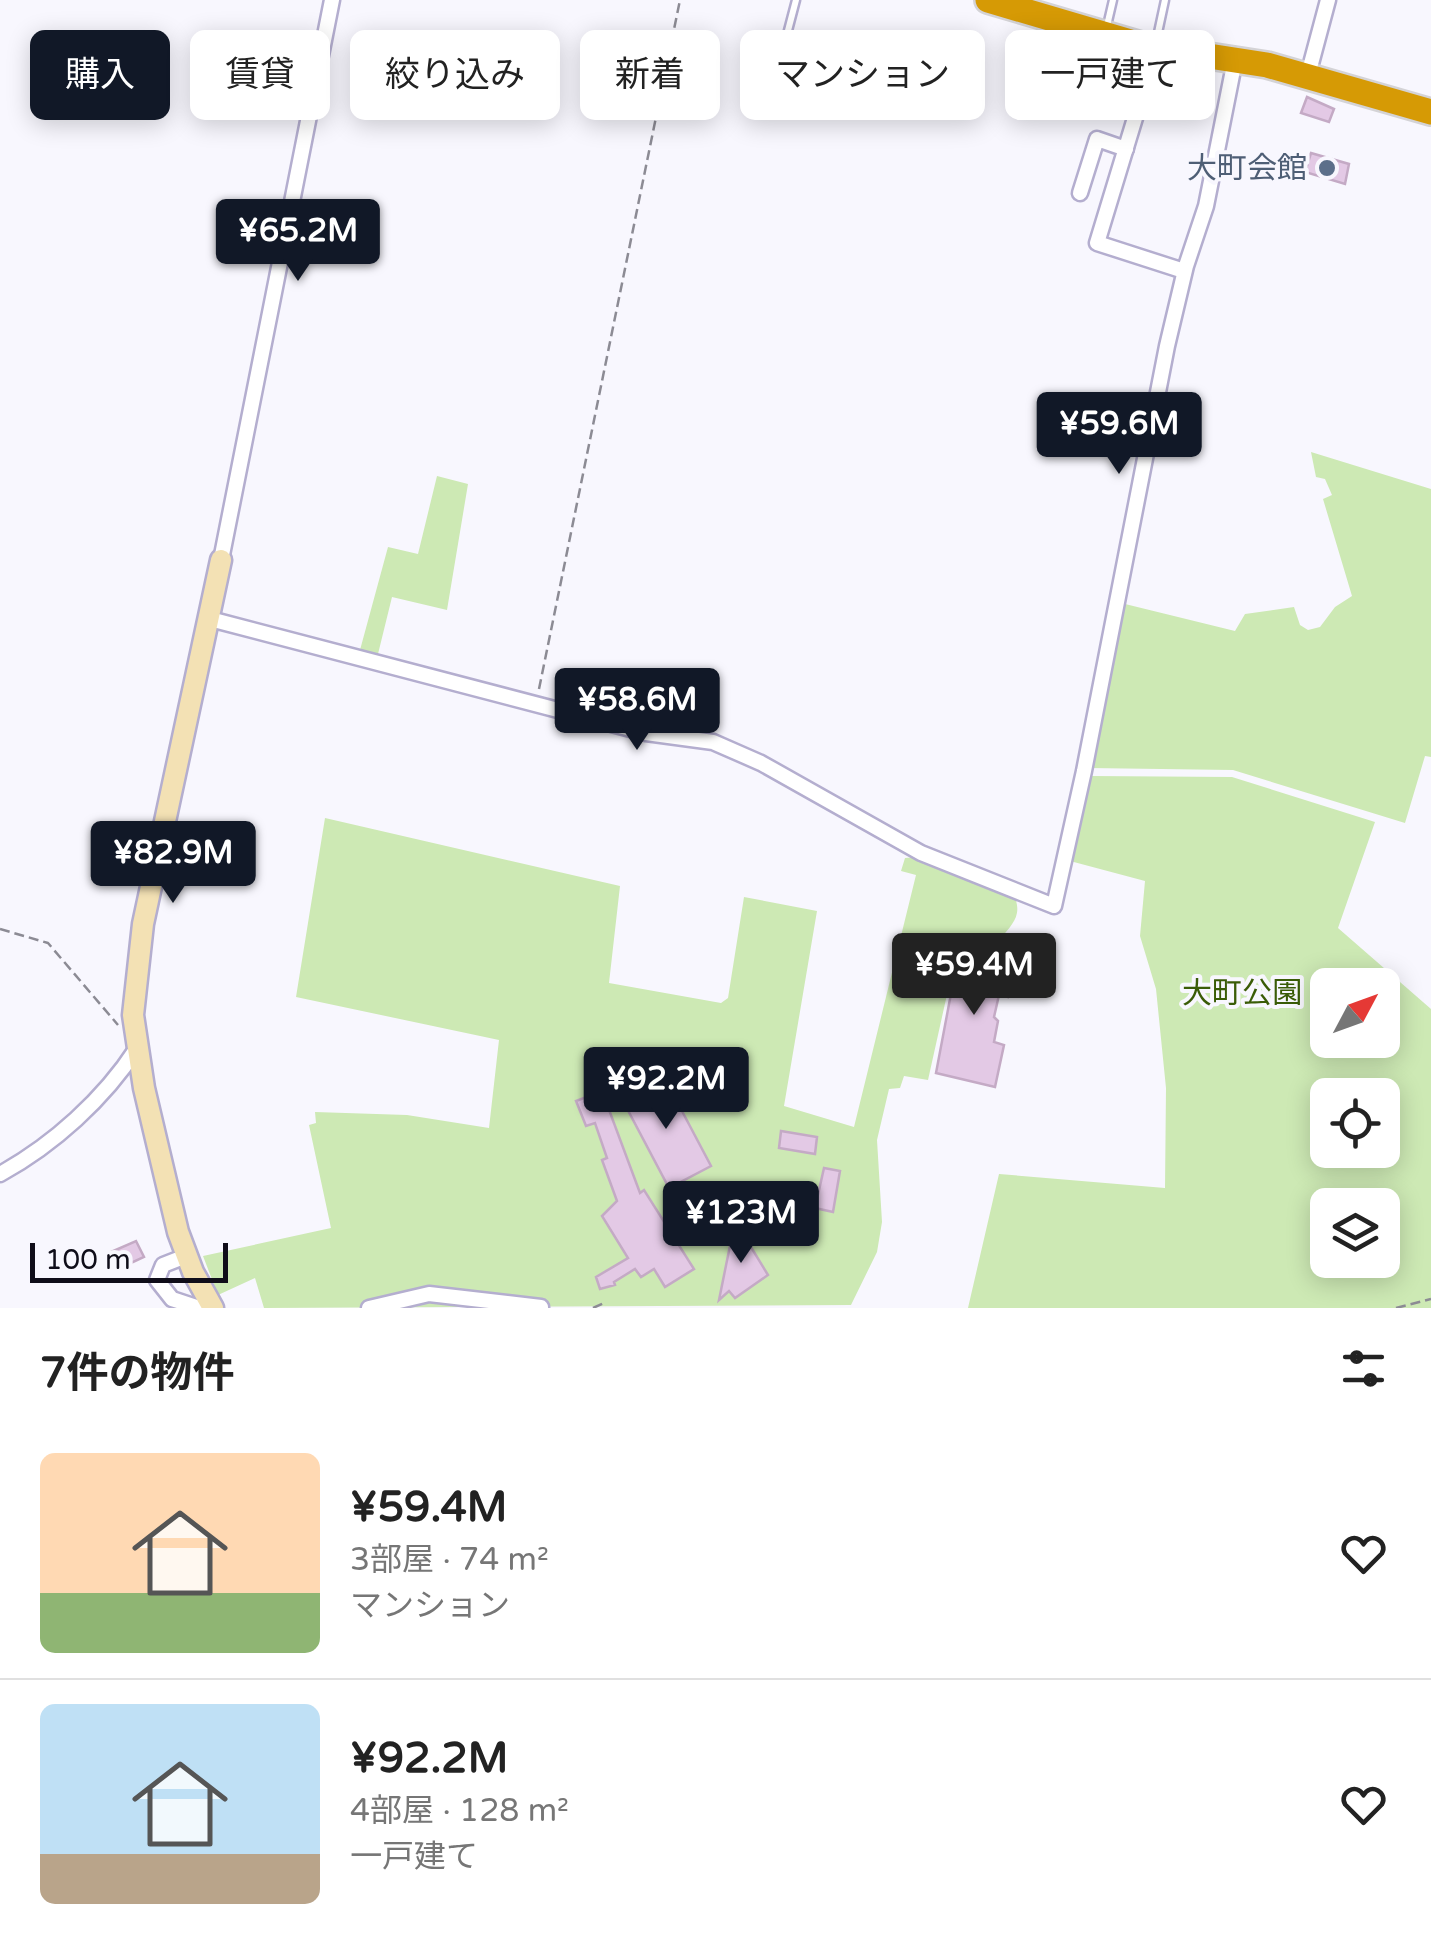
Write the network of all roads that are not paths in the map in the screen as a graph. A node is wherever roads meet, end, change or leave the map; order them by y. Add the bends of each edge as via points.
1 (332, 0) edge
2 (796, 0) edge
3 (990, 0) edge
4 (1113, 0) edge
5 (1165, 0) edge
6 (1328, 0) edge
7 (788, 30) edge
8 (1086, 30) edge
9 (1112, 30) edge
10 (1159, 30) edge
11 (1215, 57) edge
12 (1235, 60) junction
13 (1308, 75) junction
14 (1431, 112) edge
15 (1135, 120) edge
16 (1126, 149) junction
17 (1080, 193) dead end
18 (1184, 271) junction
19 (221, 560) joint
20 (210, 619) junction
21 (138, 1048) junction
22 (0, 1174) edge
23 (186, 1256) junction
24 (541, 1307) edge
25 (199, 1308) edge
26 (213, 1308) edge
27 (369, 1308) edge

1 - 19 street
2 - 7 lane
3 - 8 highway
4 - 9 lane
5 - 10 lane
6 - 13 street
11 - 12 highway
12 - 13 highway
12 - 18 street via 1206,206
13 - 14 highway
15 - 16 street
16 - 17 street via 1098,138
16 - 18 street via 1097,243
18 - 20 street via 1054,906 921,853 713,742 646,733
19 - 20 street
20 - 21 street via 143,924 133,1015
21 - 22 street via 72,1123
21 - 23 street
23 - 25 street via 163,1265 157,1280 165,1294
23 - 26 street
24 - 27 street via 429,1294

